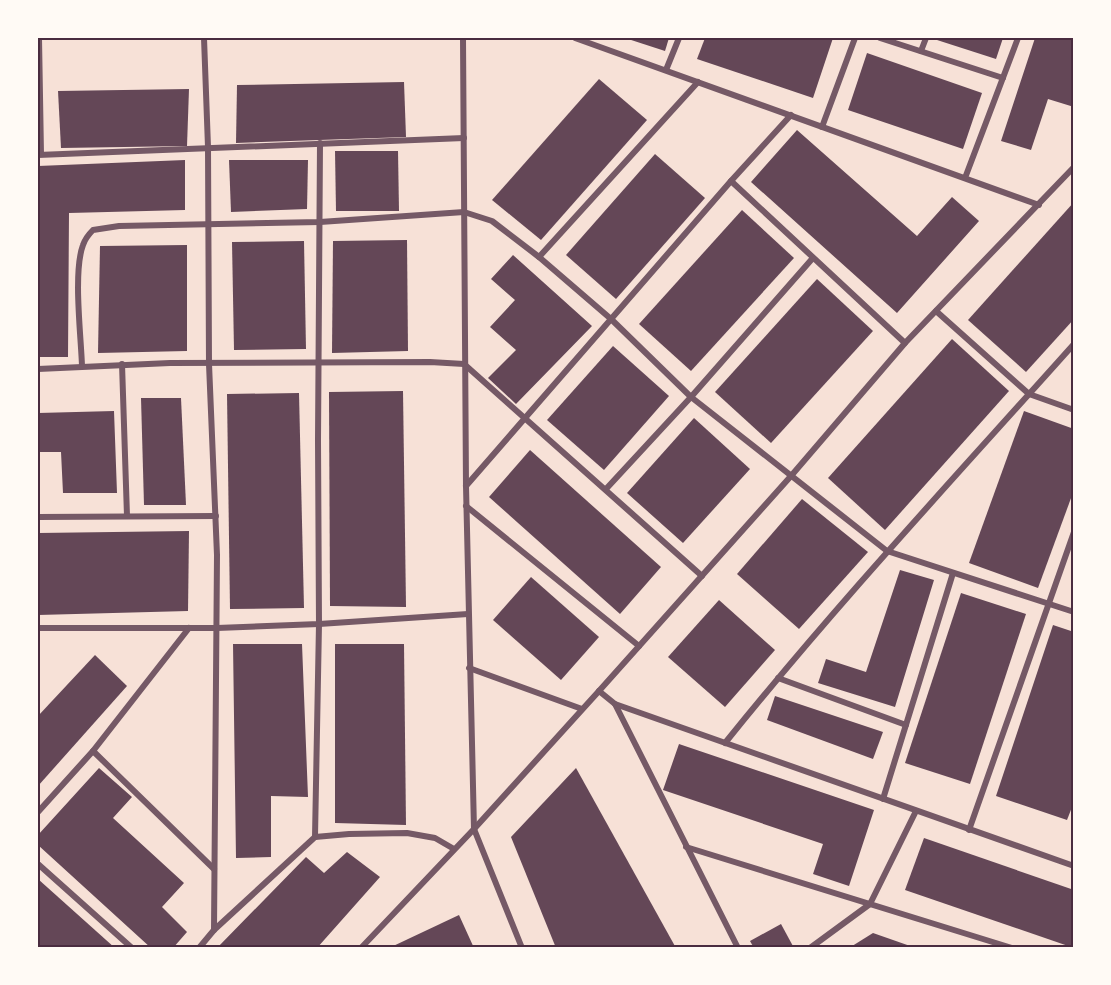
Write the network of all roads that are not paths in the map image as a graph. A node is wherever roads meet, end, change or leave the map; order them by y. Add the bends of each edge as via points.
1 (39, 38) edge
2 (204, 38) edge
3 (463, 38) edge
4 (575, 38) edge
5 (680, 38) edge
6 (855, 38) edge
7 (880, 38) edge
8 (926, 38) edge
9 (1018, 38) edge
10 (921, 51) junction
11 (666, 70) junction
12 (1002, 78) junction
13 (698, 82) junction
14 (791, 115) junction
15 (822, 127) junction
16 (464, 138) junction
17 (320, 143) junction
18 (208, 147) junction
19 (39, 155) edge
20 (1074, 167) edge
21 (965, 178) junction
22 (731, 181) junction
23 (1039, 205) junction
24 (464, 212) junction
25 (320, 222) junction
26 (207, 223) junction
27 (539, 257) junction
28 (812, 259) junction
29 (936, 311) junction
30 (611, 319) junction
31 (905, 343) junction
32 (1074, 344) edge
33 (318, 362) junction
34 (122, 364) junction
35 (209, 364) junction
36 (464, 364) junction
37 (82, 366) junction
38 (38, 369) edge
39 (1029, 394) junction
40 (691, 397) junction
41 (1074, 410) edge
42 (525, 418) junction
43 (791, 476) junction
44 (466, 486) junction
45 (606, 489) junction
46 (466, 506) junction
47 (127, 516) junction
48 (216, 516) junction
49 (38, 517) edge
50 (1074, 532) edge
51 (887, 552) junction
52 (953, 573) junction
53 (702, 576) junction
54 (1048, 604) junction
55 (1074, 612) edge
56 (468, 614) junction
57 (319, 624) junction
58 (38, 628) edge
59 (189, 628) junction
60 (218, 628) junction
61 (639, 646) junction
62 (469, 668) junction
63 (778, 678) junction
64 (599, 691) junction
65 (615, 704) junction
66 (582, 709) junction
67 (906, 725) junction
68 (725, 743) junction
69 (93, 751) junction
70 (883, 799) junction
71 (916, 811) junction
72 (38, 812) edge
73 (474, 829) junction
74 (969, 830) junction
75 (315, 837) junction
76 (686, 847) junction
77 (454, 849) junction
78 (38, 864) edge
79 (1074, 866) edge
80 (214, 869) junction
81 (870, 904) junction
82 (214, 930) junction
83 (997, 945) edge
84 (132, 948) edge
85 (199, 948) edge
86 (361, 948) edge
87 (522, 948) edge
88 (738, 948) edge
89 (810, 948) edge
90 (988, 948) edge
91 (1012, 948) edge

1 - 19 street
2 - 18 street
3 - 16 street
4 - 11 street
5 - 11 street
6 - 15 street
7 - 10 street
8 - 10 street
9 - 12 street
10 - 12 street
11 - 13 street
12 - 21 street
13 - 14 street
13 - 27 street
14 - 15 street
14 - 22 street
15 - 21 street
16 - 17 street
16 - 24 street
17 - 18 street
17 - 25 street
18 - 19 street
18 - 26 street
20 - 23 street
21 - 23 street
22 - 28 street
22 - 30 street
23 - 29 street
24 - 25 street
24 - 27 street via 492,221
24 - 36 street
25 - 26 street
25 - 33 street
26 - 35 street
26 - 37 street via 104,227 88,235 80,256
27 - 30 street
28 - 31 street
28 - 40 street
29 - 31 street
29 - 39 street
30 - 40 street
30 - 42 street
31 - 43 street
32 - 39 street
33 - 35 street
33 - 36 street
33 - 57 street
34 - 35 street
34 - 37 street
34 - 47 street
35 - 48 street
36 - 42 street
36 - 44 street
37 - 38 street
39 - 41 street
39 - 51 street
40 - 43 street
40 - 45 street
42 - 44 street
42 - 45 street
43 - 51 street
43 - 53 street
44 - 46 street
45 - 53 street
46 - 56 street
46 - 61 street
47 - 48 street
47 - 49 street
48 - 60 street
50 - 54 street
51 - 52 street
51 - 63 street
52 - 54 street
52 - 67 street
53 - 61 street
54 - 55 street
54 - 74 street
56 - 57 street
56 - 62 street
57 - 60 street
57 - 75 street
58 - 59 street
59 - 60 street
59 - 69 street
60 - 80 street
61 - 64 street
62 - 66 street
62 - 73 street
63 - 67 street
63 - 68 street
64 - 65 street
64 - 66 street
65 - 68 street
65 - 76 street
66 - 73 street
67 - 70 street
68 - 70 street
69 - 72 street
69 - 80 street
70 - 71 street
71 - 74 street
71 - 81 street
73 - 77 street
73 - 87 street
74 - 79 street
75 - 77 street via 407,833 435,838
75 - 82 street
76 - 81 street
76 - 88 street
77 - 86 street
78 - 84 street
80 - 82 street
81 - 83 street
81 - 89 street
82 - 85 street
83 - 90 street
83 - 91 street

